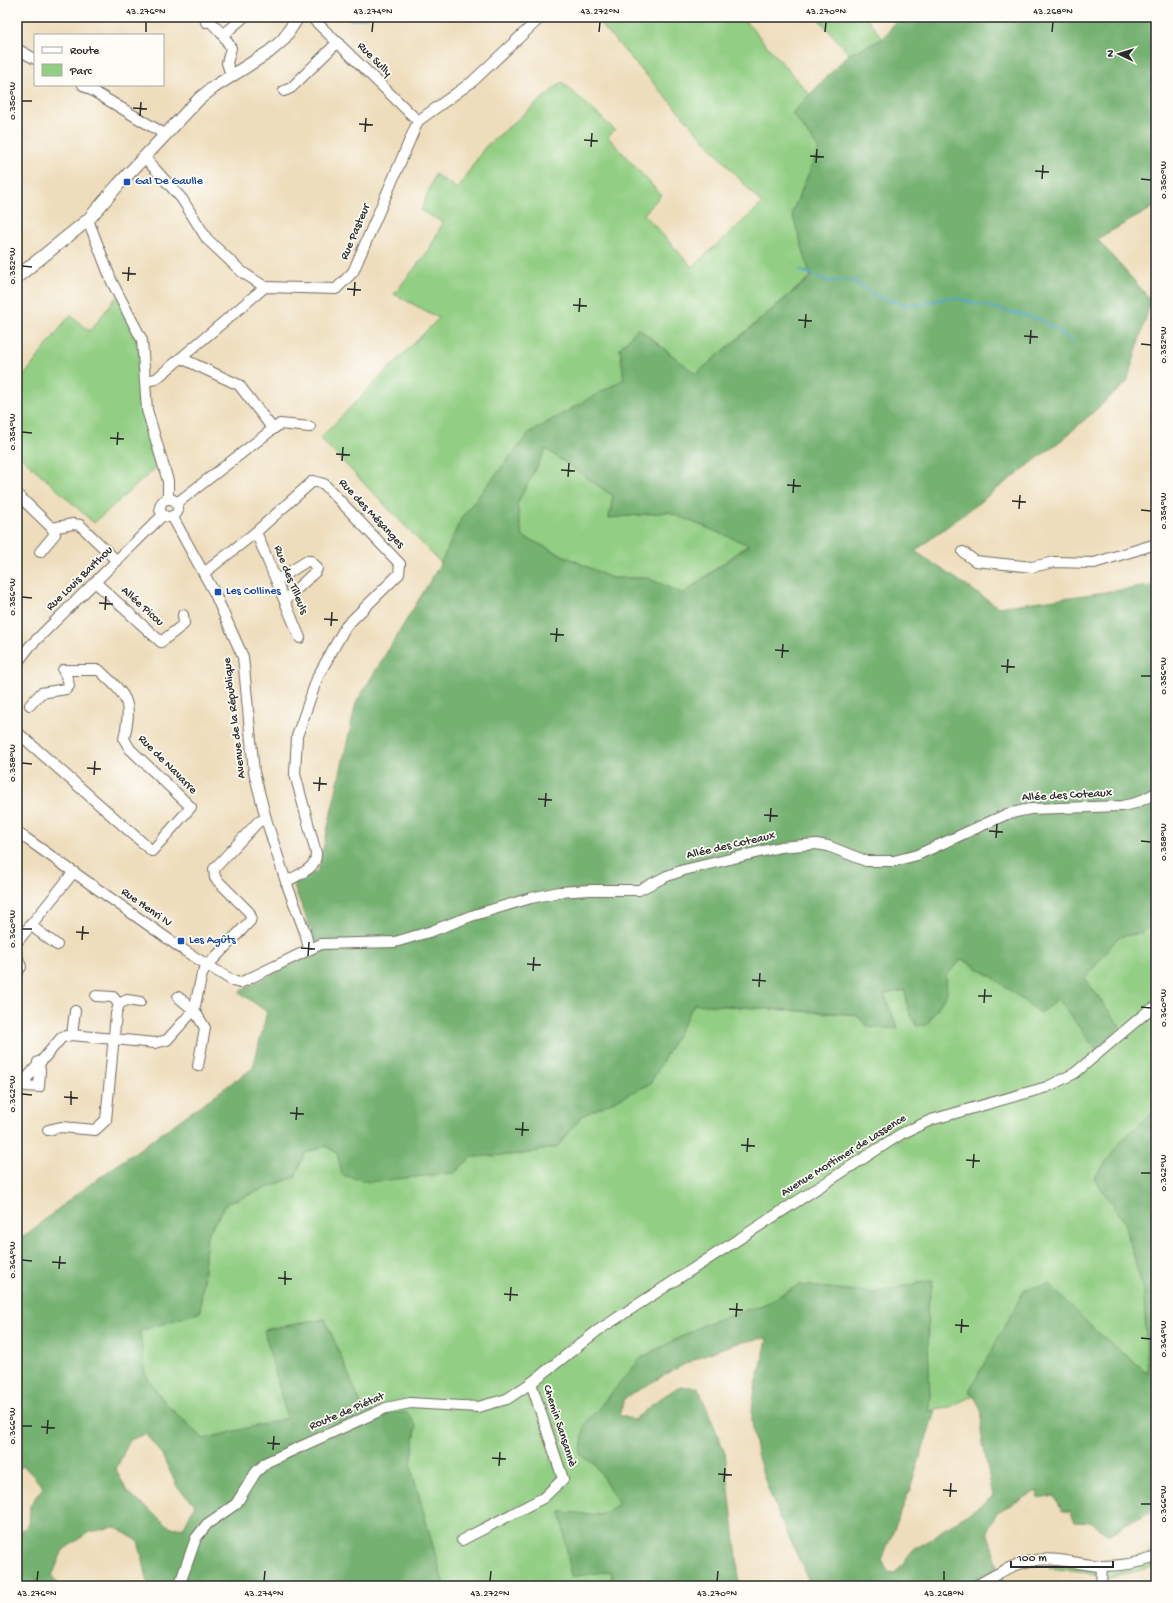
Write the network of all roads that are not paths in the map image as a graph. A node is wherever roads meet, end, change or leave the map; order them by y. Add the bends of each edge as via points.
1 (244, 17) edge
2 (298, 17) edge
3 (311, 17) edge
4 (541, 17) edge
5 (206, 22) dead end
6 (223, 35) junction
7 (338, 42) junction
8 (17, 50) edge
9 (34, 58) edge
10 (230, 75) junction
11 (85, 86) edge
12 (284, 91) dead end
13 (418, 122) junction
14 (166, 135) junction
15 (145, 158) junction
16 (88, 220) junction
17 (17, 277) edge
18 (265, 287) junction
19 (181, 358) junction
20 (145, 381) junction
21 (310, 427) dead end
22 (273, 429) junction
23 (17, 494) edge
24 (172, 501) junction
25 (168, 516) junction
26 (52, 528) junction
27 (256, 532) junction
28 (1156, 544) edge
29 (40, 552) dead end
30 (963, 552) dead end
31 (117, 561) junction
32 (204, 574) junction
33 (277, 580) junction
34 (95, 582) junction
35 (285, 600) junction
36 (183, 615) dead end
37 (300, 638) dead end
38 (17, 663) edge
39 (30, 705) dead end
40 (17, 732) edge
41 (1156, 793) edge
42 (266, 820) junction
43 (17, 832) edge
44 (74, 872) junction
45 (286, 882) junction
46 (30, 925) junction
47 (17, 942) edge
48 (57, 945) dead end
49 (309, 949) junction
50 (17, 956) edge
51 (207, 966) junction
52 (17, 972) edge
53 (96, 996) dead end
54 (178, 997) dead end
55 (140, 1002) dead end
56 (119, 1004) junction
57 (1156, 1007) edge
58 (194, 1010) junction
59 (75, 1011) dead end
60 (72, 1035) junction
61 (114, 1038) junction
62 (38, 1062) dead end
63 (198, 1066) dead end
64 (48, 1130) dead end
65 (597, 1331) joint
66 (531, 1383) junction
67 (462, 1540) dead end
68 (1156, 1557) edge
69 (1102, 1566) junction
70 (180, 1586) edge
71 (975, 1586) edge
72 (1101, 1586) edge

1 - 6 street
2 - 10 main road via 283,40 269,52
3 - 7 street, Rue Sully
4 - 13 street, Rue Pasteur via 473,81
5 - 6 street via 210,20
6 - 10 street via 231,48 226,63
7 - 12 street via 291,88
7 - 13 street, Rue Sully
8 - 9 street
10 - 14 main road via 199,100
11 - 14 street
13 - 18 street, Rue Pasteur via 353,272 336,289
14 - 15 main road
15 - 16 main road
15 - 18 street via 182,199 207,239 242,272
16 - 17 main road
16 - 20 street via 112,282 142,340
18 - 19 street
19 - 20 street via 156,379
19 - 22 street via 239,386
20 - 24 street via 147,410
21 - 22 street via 280,424
22 - 24 street
23 - 26 street
24 - 25 street via 178,509
24 - 25 street via 163,500 160,505 160,510
25 - 31 street, Rue Louis Barthou
25 - 32 street, Avenue de la République
26 - 29 street via 55,534
26 - 31 street via 68,524 80,525
27 - 32 street, Rue des Mésanges
27 - 33 street, Rue des Tilleuls
27 - 45 street, Rue des Mésanges via 313,481 324,484 400,564 399,574 346,626 316,684 297,736 294,774 316,860 313,866
28 - 30 street via 1094,563 1054,562 1032,567 975,561
31 - 34 street, Rue Louis Barthou
32 - 42 street, Avenue de la République via 243,657 254,772
33 - 35 street, Rue des Tilleuls
33 - 35 street via 307,561 311,561 317,568
34 - 36 street, Allée Picou via 161,642 184,624
34 - 38 street, Rue Louis Barthou via 30,646
35 - 37 street, Rue des Tilleuls
39 - 40 street, Rue de Navarre via 41,693 66,689 69,686 63,670 99,670 119,690 128,705 124,739 130,749 191,807 152,851
41 - 49 street, Allée des Coteaux via 1136,803 1122,806 1030,809 1007,814 917,855 894,861 866,861 816,844 780,847 684,870 639,890 559,892 471,916 395,942 321,944
42 - 45 street, Avenue de la République
42 - 51 street via 258,822 214,869 215,878 251,917
43 - 44 street, Rue Henri IV
44 - 46 street
44 - 51 street, Rue Henri IV
45 - 49 street, Avenue de la République
46 - 47 street
46 - 48 street
49 - 51 street, Rue Henri IV via 240,983 233,982
50 - 52 street via 21,967
51 - 58 street via 202,974
53 - 56 street via 113,998
54 - 58 street
55 - 56 street via 128,1000
56 - 61 street
57 - 65 street, Avenue Mortimer de Lassence via 1075,1073 1047,1087 931,1120 901,1134
58 - 61 street via 168,1040 155,1043
58 - 63 street via 205,1028
59 - 60 street
60 - 61 street
60 - 62 street via 62,1037
61 - 64 street via 106,1120 95,1130 61,1127
65 - 66 street, Route de Piétat
66 - 67 street, Chemin Sansannè via 563,1479 543,1498
66 - 70 street, Route de Piétat via 507,1399 478,1407 410,1403 386,1408 266,1462 256,1472 236,1504 207,1524 196,1538
68 - 69 street
69 - 71 street via 1051,1559 1036,1560 1013,1566
69 - 72 street

